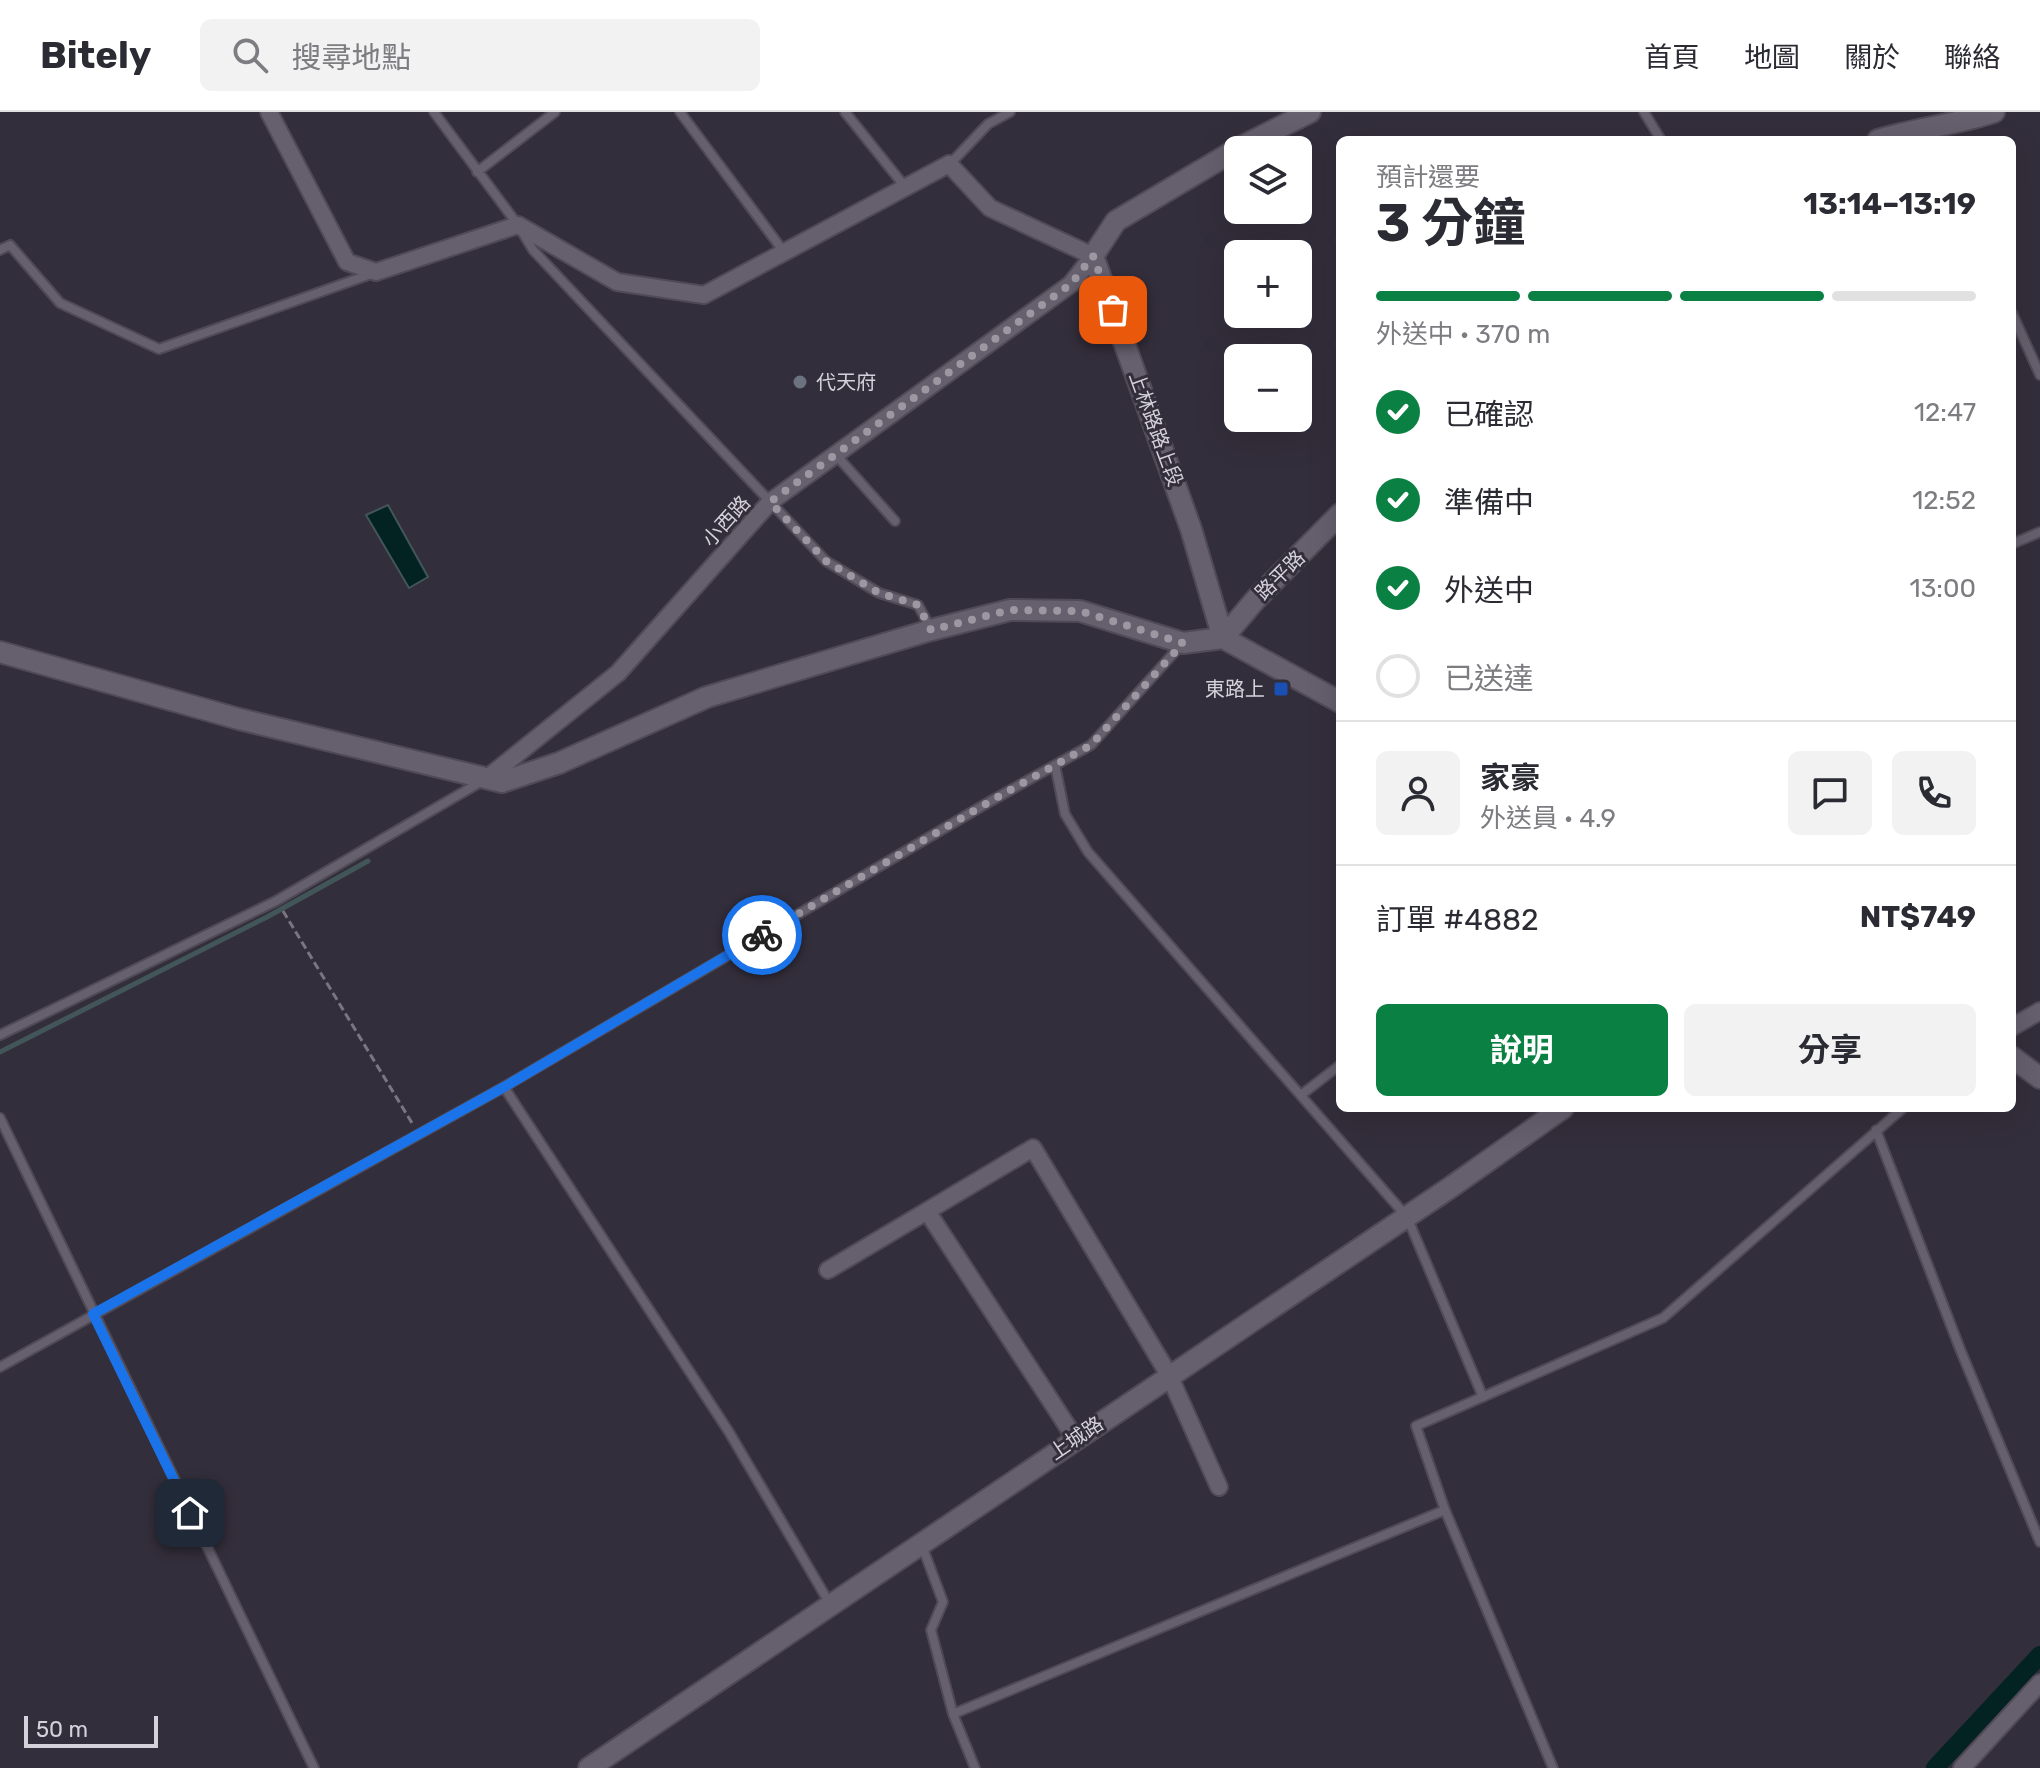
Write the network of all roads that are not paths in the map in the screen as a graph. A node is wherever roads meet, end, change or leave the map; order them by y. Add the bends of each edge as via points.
1 (269, 112) edge
2 (434, 112) edge
3 (555, 112) edge
4 (680, 112) edge
5 (845, 112) edge
6 (1010, 112) edge
7 (1644, 112) edge
8 (1994, 112) edge
9 (1311, 113) edge
10 (1931, 134) edge
11 (1659, 136) edge
12 (949, 164) junction
13 (477, 172) junction
14 (906, 188) junction
15 (518, 225) junction
16 (0, 250) edge
17 (785, 252) junction
18 (1093, 256) junction
19 (376, 272) junction
20 (2016, 322) edge
21 (2040, 375) edge
22 (835, 455) junction
23 (770, 502) junction
24 (1336, 518) edge
25 (895, 521) dead end
26 (2040, 532) edge
27 (2016, 542) edge
28 (931, 630) junction
29 (1223, 638) junction
30 (1183, 643) junction
31 (0, 652) edge
32 (1336, 700) edge
33 (1055, 765) junction
34 (486, 779) junction
35 (2040, 1011) edge
36 (2018, 1024) edge
37 (2040, 1025) edge
38 (0, 1035) edge
39 (2016, 1060) edge
40 (1336, 1068) edge
41 (2040, 1078) edge
42 (504, 1087) junction
43 (1301, 1095) junction
44 (1557, 1112) edge
45 (1898, 1112) edge
46 (0, 1118) edge
47 (1876, 1130) junction
48 (927, 1211) junction
49 (1407, 1217) junction
50 (828, 1270) dead end
51 (93, 1314) junction
52 (0, 1367) edge
53 (1169, 1375) junction
54 (1483, 1397) junction
55 (1075, 1438) junction
56 (1219, 1487) dead end
57 (1445, 1510) junction
58 (2040, 1542) edge
59 (920, 1543) junction
60 (830, 1604) junction
61 (2040, 1683) edge
62 (953, 1714) junction
63 (314, 1768) edge
64 (589, 1768) edge
65 (975, 1768) edge
66 (1553, 1768) edge
67 (1962, 1768) edge

1 - 19 street via 347,262
2 - 13 lane
3 - 13 lane
4 - 17 lane
5 - 14 lane
6 - 12 lane via 988,124
7 - 11 lane
8 - 10 street
9 - 18 street via 1239,148 1116,221
12 - 14 street
12 - 18 street via 990,208
13 - 15 lane
14 - 17 street
15 - 17 street via 617,282 704,295
15 - 19 street
15 - 23 lane via 533,250
16 - 19 lane via 10,245 60,303 159,349
18 - 22 street, 小西路 via 1071,284
18 - 29 street, 上林路路上段 via 1191,529
20 - 21 lane
22 - 23 street, 小西路
22 - 25 lane
23 - 28 lane via 826,561 879,593 918,605
23 - 34 street, 小西路 via 618,673
24 - 29 street, 路平路
26 - 27 lane
28 - 30 street via 1010,610 1080,611
28 - 34 street via 707,697 559,763 502,782
29 - 30 street
29 - 32 street
30 - 33 lane via 1091,745
31 - 34 street via 239,719
33 - 42 lane
33 - 43 lane via 1065,814 1088,852
34 - 38 lane via 276,901
35 - 36 street
36 - 37 street
39 - 41 street
40 - 43 lane
42 - 51 lane
42 - 60 lane via 729,1432
43 - 49 lane
44 - 49 street, 上城路
45 - 47 lane
46 - 51 lane
47 - 54 lane via 1663,1318
47 - 58 lane
48 - 50 street
48 - 53 street via 1033,1148
48 - 55 street
49 - 53 street, 上城路
49 - 54 lane
51 - 52 lane
51 - 63 lane
53 - 55 street, 上城路
53 - 56 street
54 - 57 lane via 1416,1426
55 - 59 street, 上城路
57 - 62 lane
57 - 66 lane
59 - 60 street, 上城路
59 - 62 lane via 943,1602 931,1630
60 - 64 street, 上城路
61 - 67 street
62 - 65 lane

